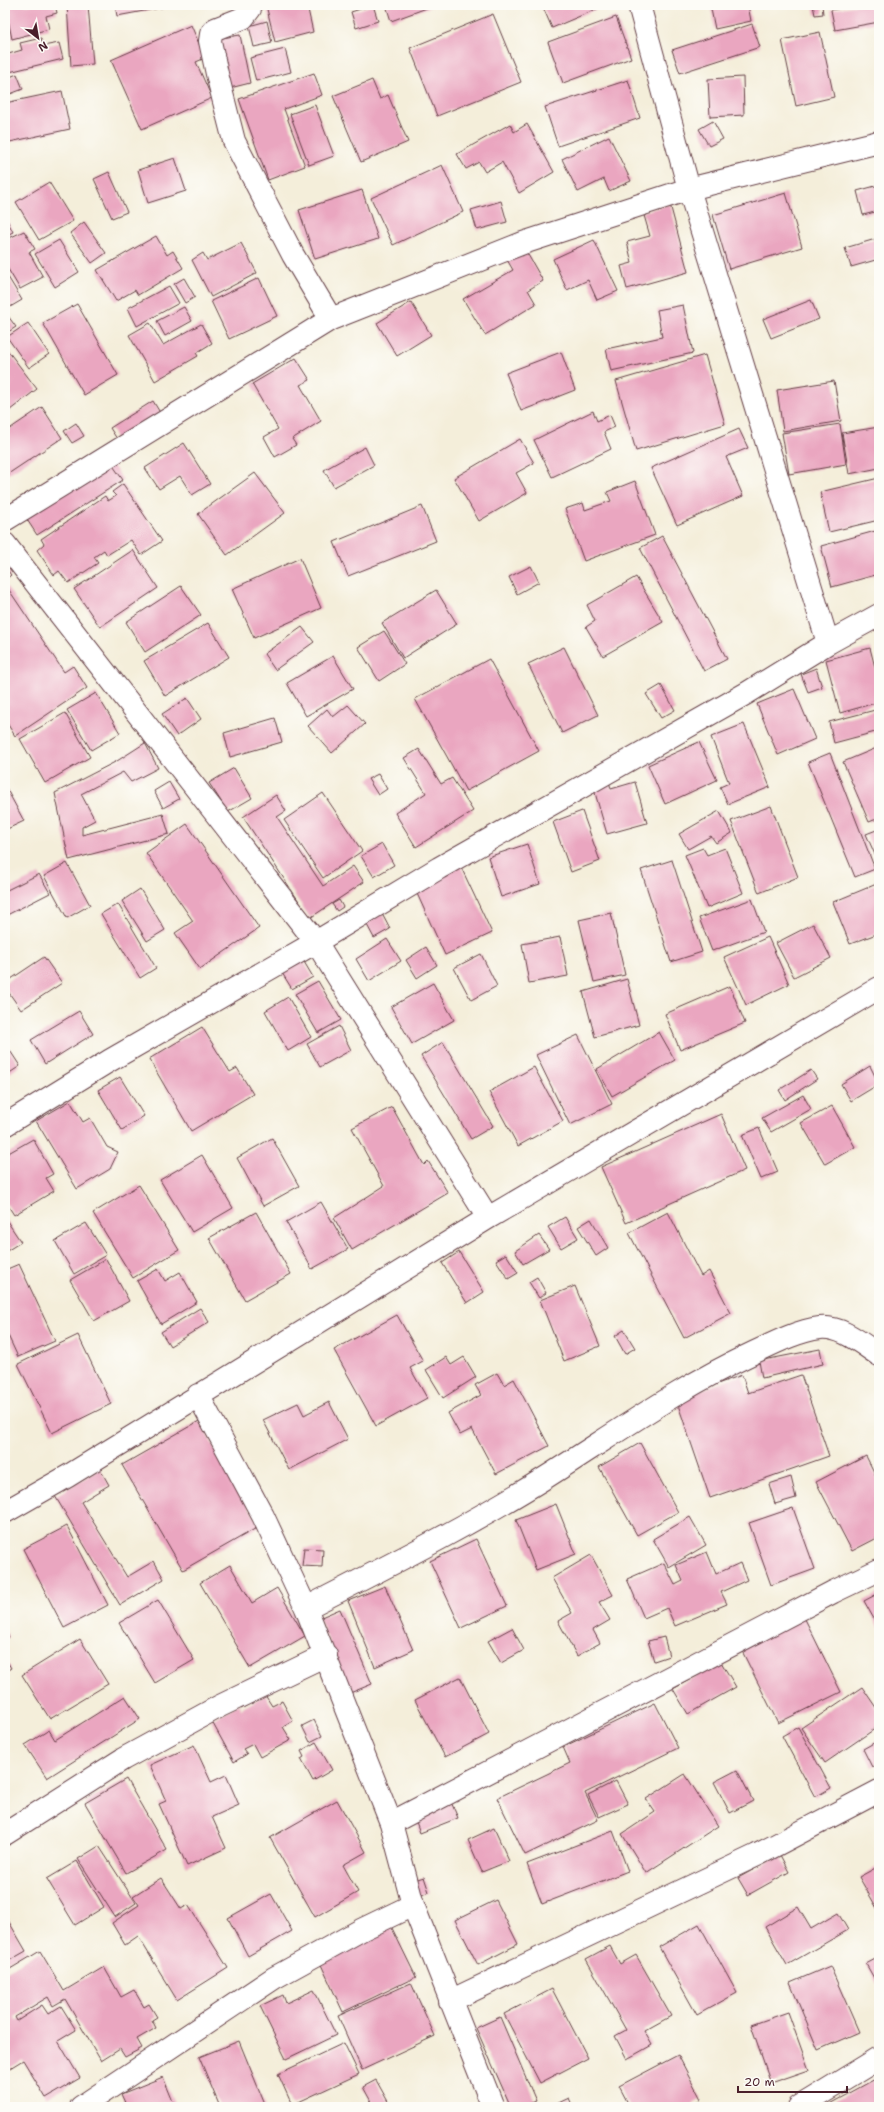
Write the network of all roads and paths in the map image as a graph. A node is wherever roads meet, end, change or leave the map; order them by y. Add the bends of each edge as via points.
1 (250, 5) edge
2 (639, 5) edge
3 (879, 142) edge
4 (689, 189) junction
5 (331, 319) junction
6 (5, 520) edge
7 (5, 544) edge
8 (879, 615) edge
9 (828, 643) junction
10 (316, 942) junction
11 (879, 988) edge
12 (5, 1125) edge
13 (488, 1218) junction
14 (879, 1355) edge
15 (198, 1395) junction
16 (5, 1512) edge
17 (879, 1570) edge
18 (306, 1608) junction
19 (326, 1655) junction
20 (879, 1791) edge
21 (391, 1823) junction
22 (5, 1834) edge
23 (413, 1905) junction
24 (450, 2001) junction
25 (879, 2058) edge
26 (81, 2107) edge
27 (494, 2107) edge
28 (799, 2107) edge

1 - 5 street via 243,18 215,29 211,34 216,74 234,141 293,255
2 - 4 street
3 - 4 street
4 - 5 street via 523,243
4 - 9 street
5 - 6 street
7 - 10 street
8 - 9 street
9 - 10 street via 747,694 440,868
10 - 12 street via 109,1061
10 - 13 street
11 - 13 street
13 - 15 street
14 - 18 street via 839,1330 821,1328 785,1338 657,1404 547,1477 436,1540
15 - 16 street
15 - 18 street via 263,1516
17 - 21 street
18 - 19 street
19 - 21 street
19 - 22 street via 220,1706 123,1759
20 - 24 street via 757,1854
21 - 23 street
23 - 24 street
23 - 26 street via 323,1950 274,1978
24 - 27 street
25 - 28 street

